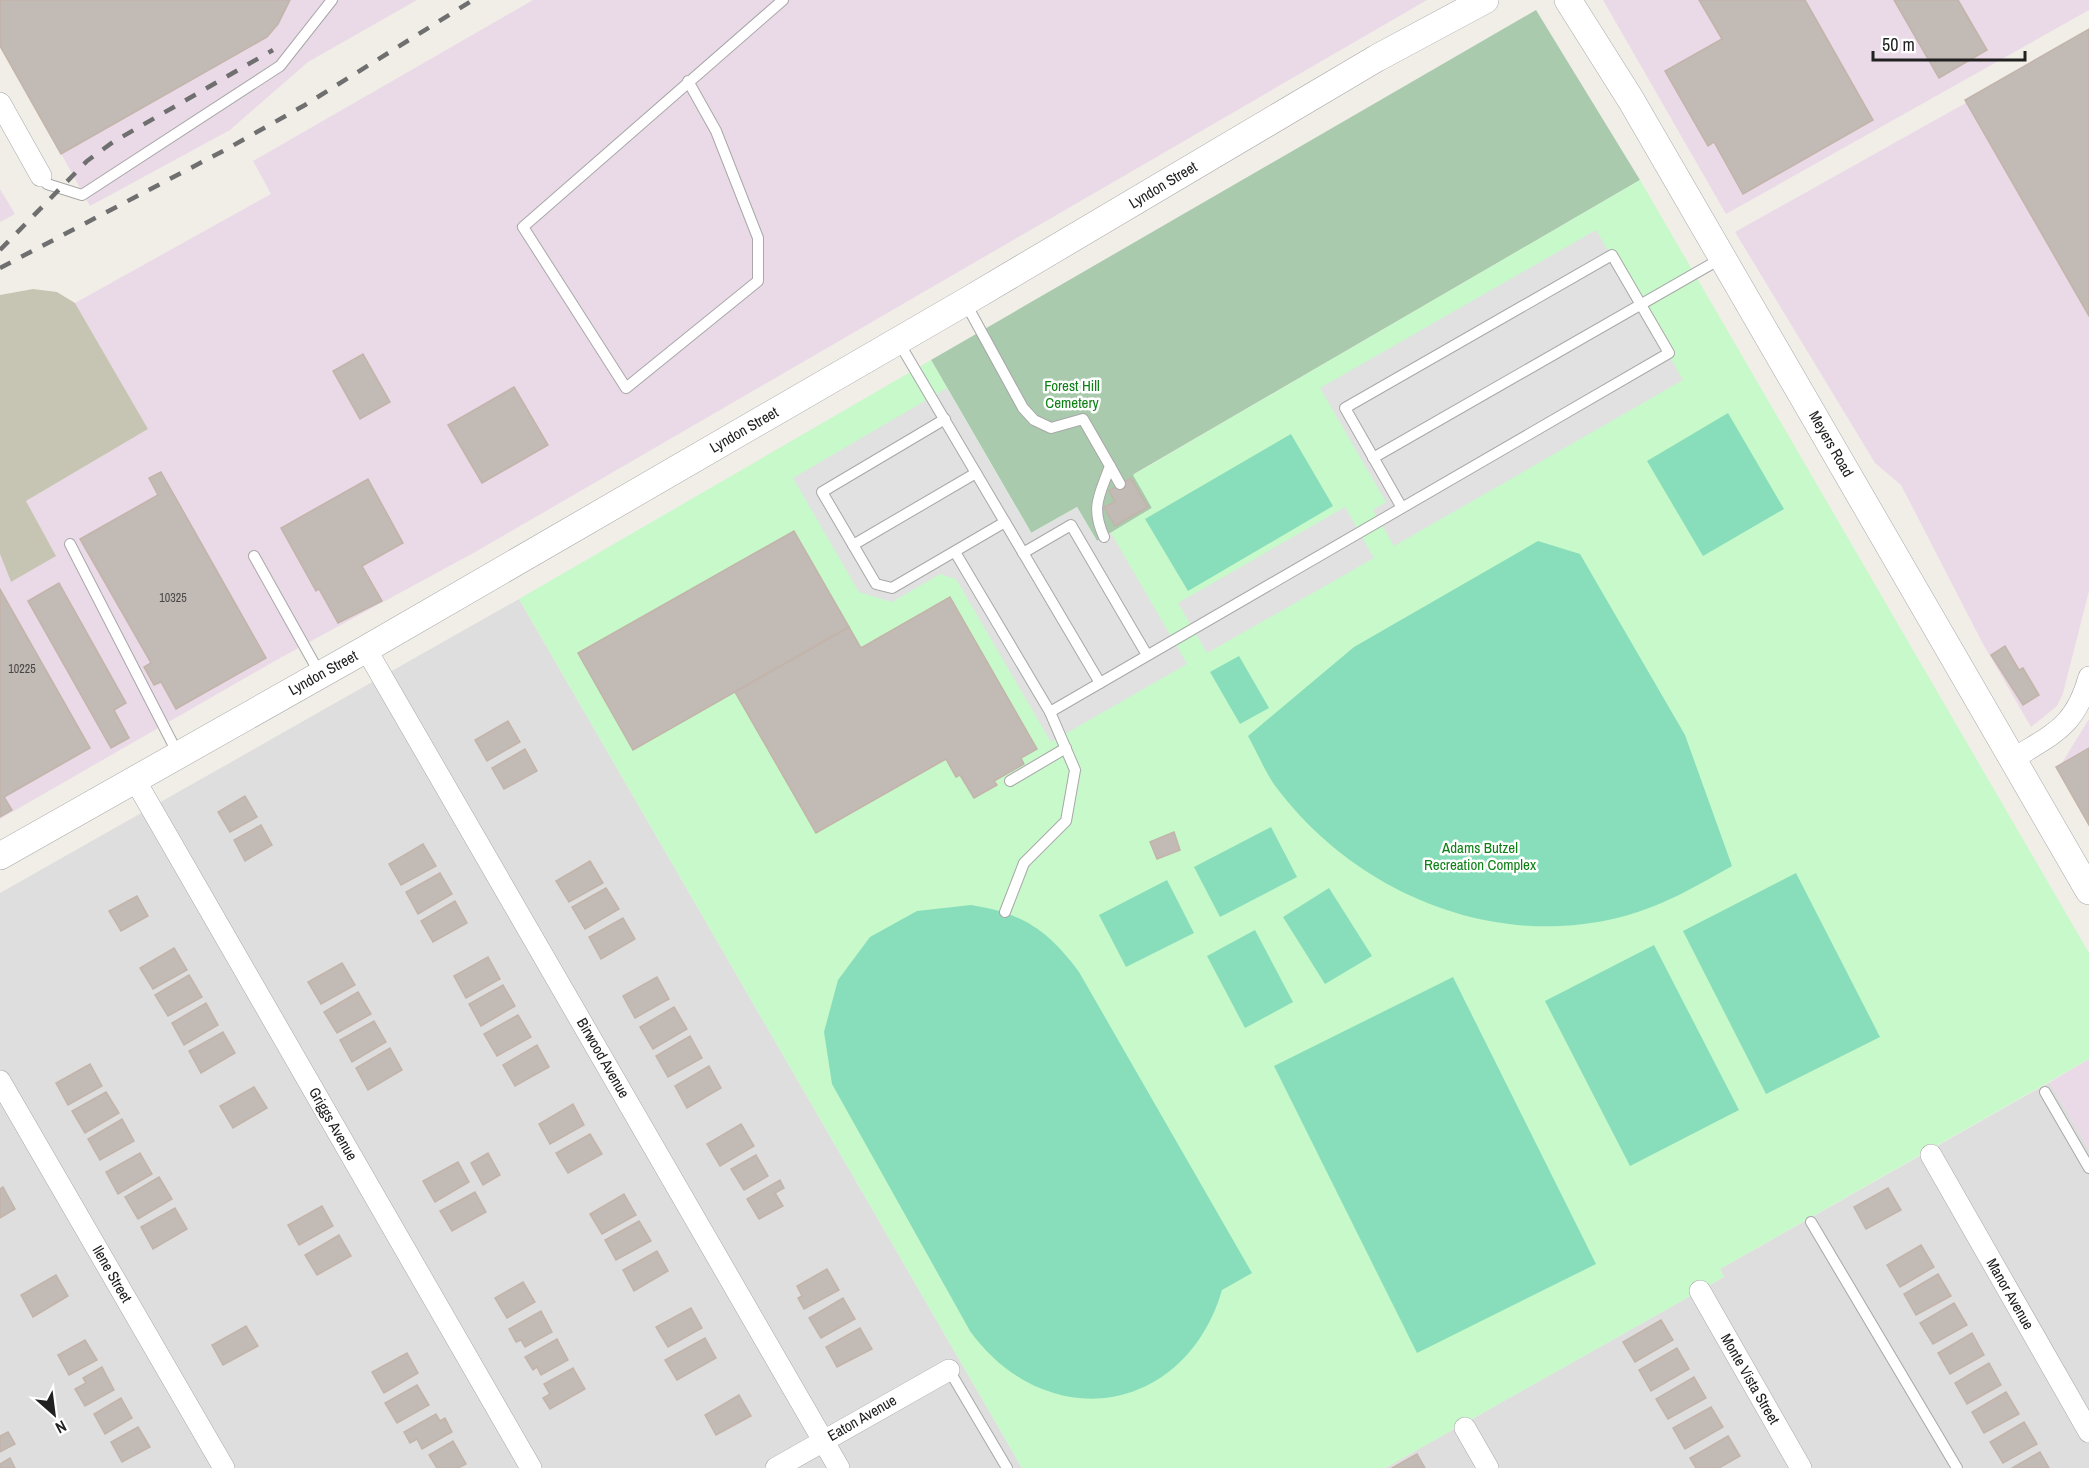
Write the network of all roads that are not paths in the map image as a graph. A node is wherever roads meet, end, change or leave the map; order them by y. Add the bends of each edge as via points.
1 (332, 0) edge
2 (783, 0) edge
3 (1485, 0) edge
4 (1568, 0) edge
5 (688, 81) junction
6 (0, 103) edge
7 (41, 176) joint
8 (1723, 257) junction
9 (965, 302) junction
10 (1641, 304) junction
11 (898, 340) junction
12 (945, 419) junction
13 (1373, 458) junction
14 (1110, 466) junction
15 (976, 473) junction
16 (1120, 484) dead end
17 (1402, 508) junction
18 (1005, 522) junction
19 (1104, 537) dead end
20 (70, 544) dead end
21 (854, 545) junction
22 (955, 552) junction
23 (1023, 553) junction
24 (254, 556) dead end
25 (366, 649) junction
26 (1147, 655) junction
27 (321, 674) junction
28 (2089, 677) edge
29 (1100, 683) junction
30 (1050, 712) junction
31 (1066, 748) junction
32 (178, 754) junction
33 (2013, 759) junction
34 (135, 780) junction
35 (1010, 781) dead end
36 (0, 856) edge
37 (2089, 891) edge
38 (1005, 912) dead end
39 (0, 1081) edge
40 (2045, 1092) dead end
41 (1931, 1155) dead end
42 (2089, 1168) edge
43 (1811, 1222) dead end
44 (1700, 1291) dead end
45 (950, 1370) joint
46 (1465, 1428) dead end
47 (2089, 1432) edge
48 (824, 1440) junction
49 (224, 1468) edge
50 (531, 1468) edge
51 (776, 1468) edge
52 (839, 1468) edge
53 (1007, 1468) edge
54 (1488, 1468) edge
55 (1801, 1468) edge
56 (1957, 1468) edge

1 - 7 lane via 280,66 82,195 47,184
2 - 5 lane
3 - 9 street, Lyndon Street via 1377,58
4 - 8 street, Meyers Road
5 - 5 lane via 524,227 626,388 758,281 758,238 716,131
6 - 7 street
8 - 10 lane
8 - 33 street, Meyers Road
9 - 11 street, Lyndon Street
9 - 14 lane via 1023,408 1051,428 1083,419
10 - 13 lane
10 - 13 lane via 1612,255 1571,278 1345,408
10 - 17 lane via 1669,353
11 - 12 lane
11 - 25 street, Lyndon Street
12 - 15 lane
12 - 21 lane via 822,492
13 - 17 lane
14 - 16 lane
14 - 19 lane via 1095,504
15 - 18 lane
15 - 21 lane
17 - 26 lane
18 - 22 lane
18 - 23 lane
20 - 32 lane
21 - 22 lane via 876,584 892,588
22 - 30 lane
23 - 26 lane via 1071,525
23 - 29 lane
24 - 27 lane
25 - 27 street, Lyndon Street
25 - 48 street, Birwood Avenue
26 - 29 lane
27 - 32 street, Lyndon Street
28 - 33 street via 2072,718
29 - 30 lane
30 - 31 lane
31 - 35 lane
31 - 38 lane via 1075,770 1066,821 1024,863
32 - 34 street, Lyndon Street
33 - 37 street, Meyers Road
34 - 36 street, Lyndon Street
34 - 50 street, Griggs Avenue
39 - 49 street, Ilene Street
40 - 42 lane
41 - 47 street, Manor Avenue
43 - 56 lane
44 - 55 street, Monte Vista Street
45 - 48 street, Eaton Avenue
45 - 53 lane
46 - 54 street
48 - 51 street, Eaton Avenue
48 - 52 street, Birwood Avenue

